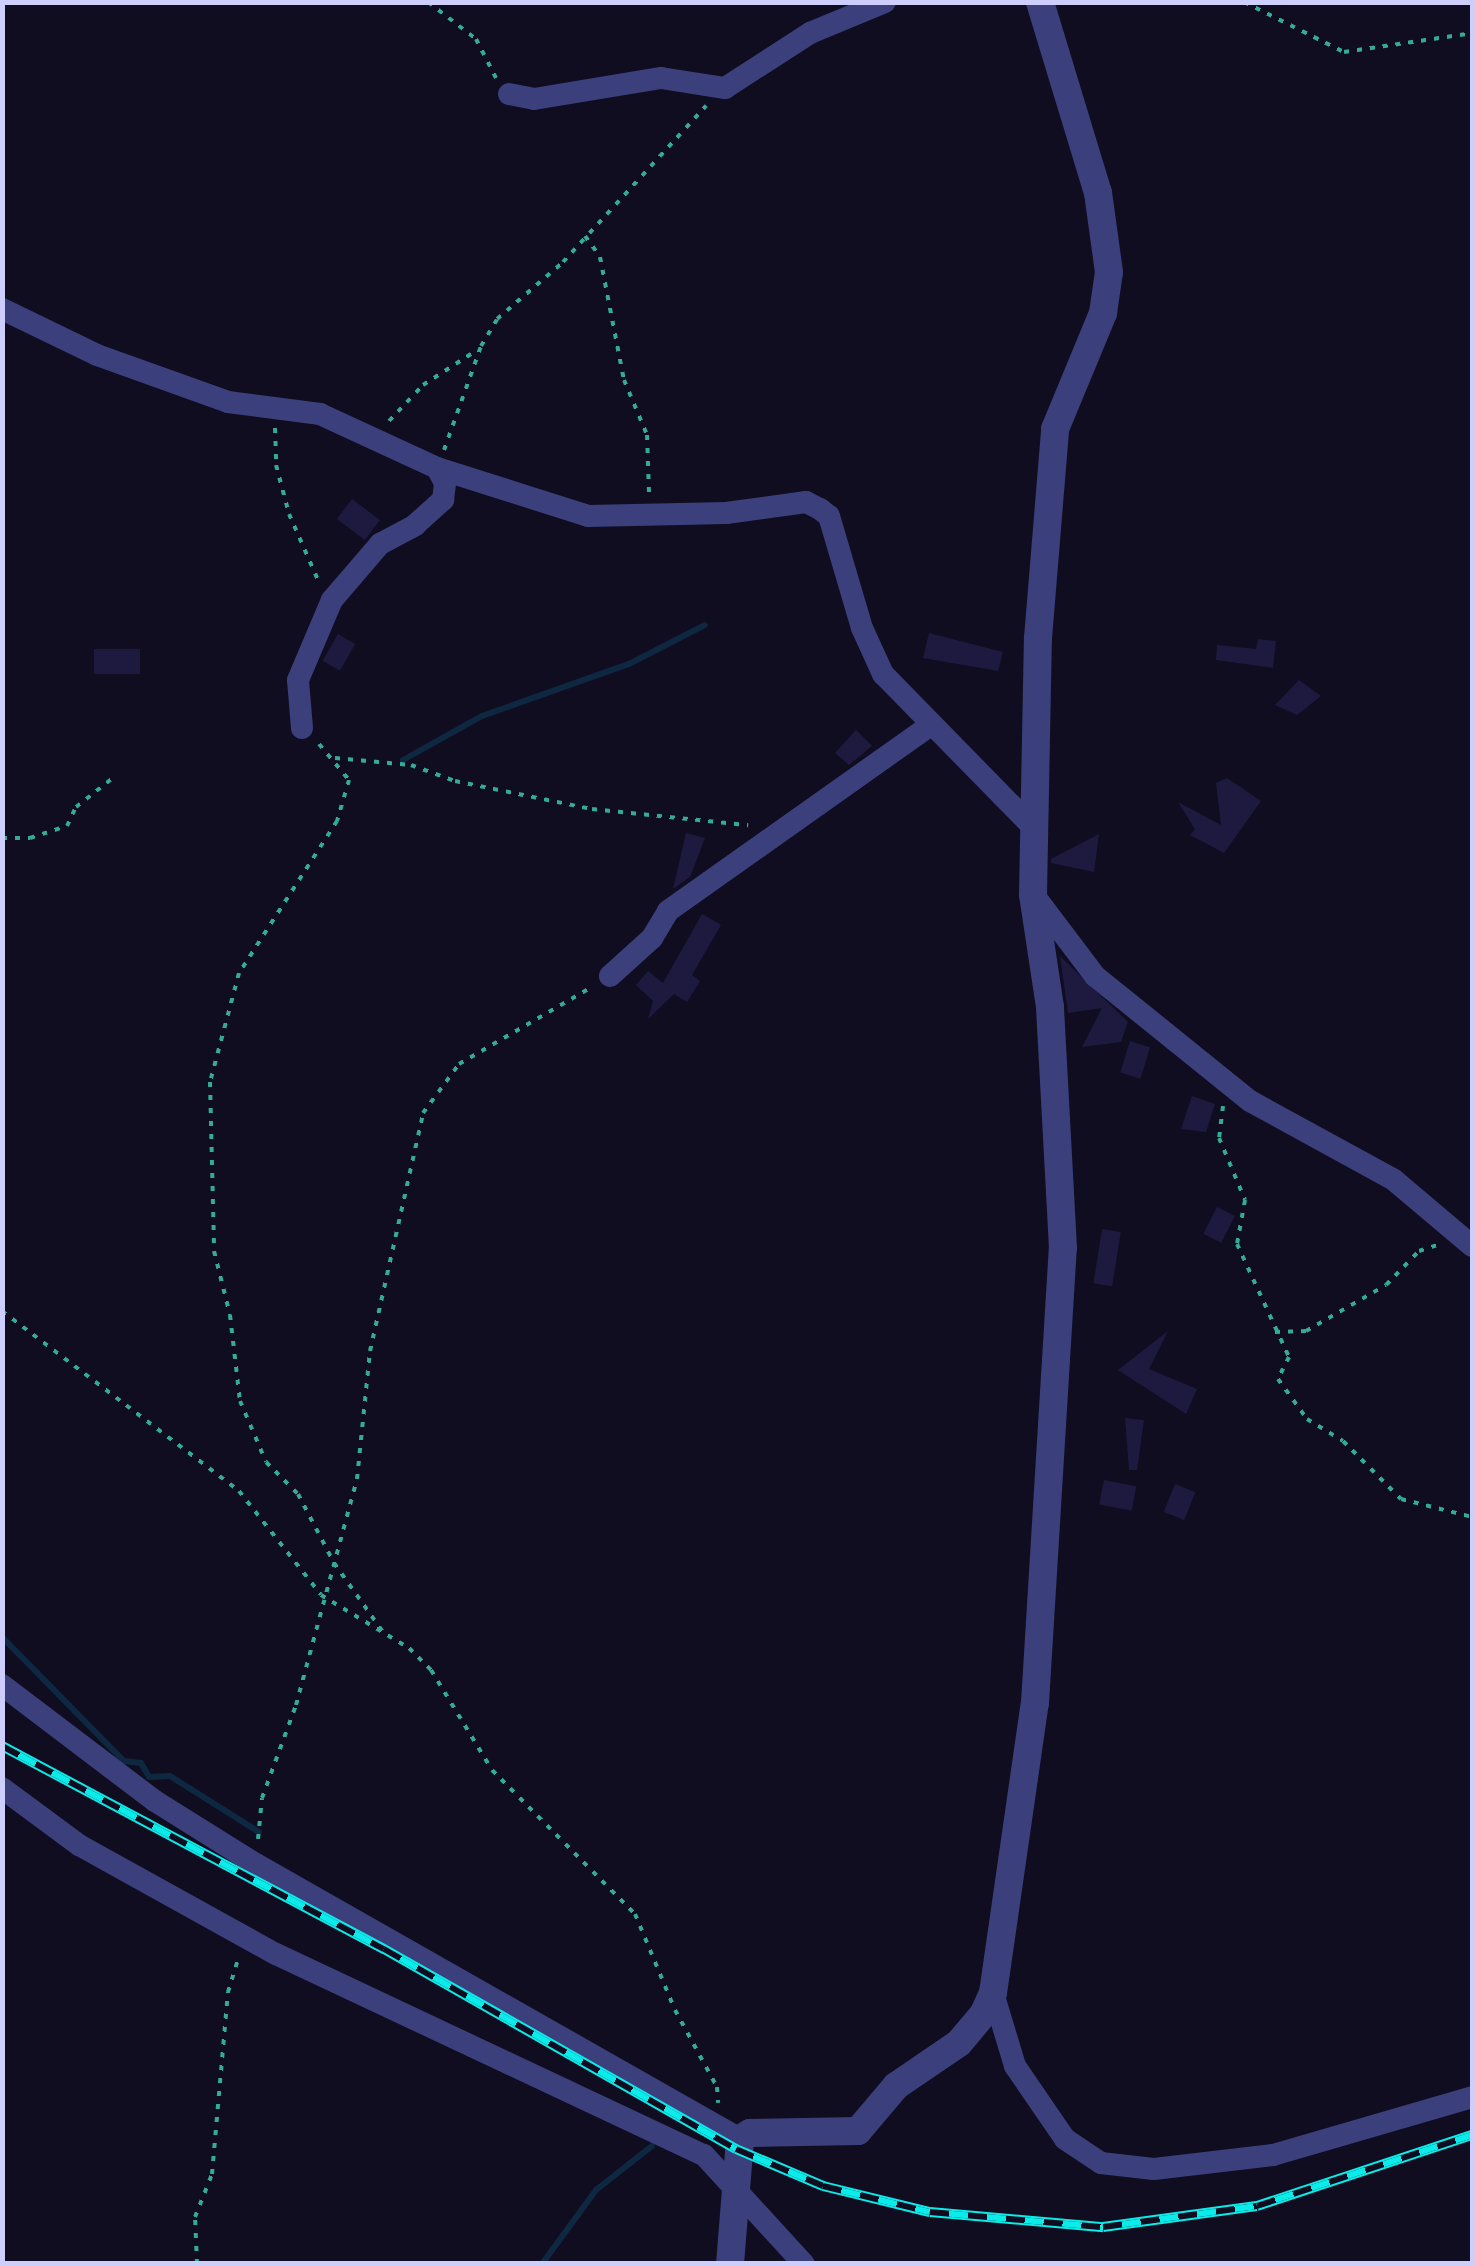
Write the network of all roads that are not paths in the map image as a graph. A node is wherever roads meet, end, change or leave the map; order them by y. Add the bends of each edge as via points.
1 (886, 2) edge
2 (1040, 2) edge
3 (508, 94) road end
4 (2, 309) edge
5 (437, 468) junction
6 (931, 725) junction
7 (302, 728) road end
8 (1035, 829) junction
9 (1033, 894) junction
10 (610, 976) road end
11 (1466, 1242) edge
12 (2, 1686) edge
13 (2, 1788) edge
14 (993, 1993) junction
15 (1472, 2097) edge
16 (730, 2133) junction
17 (733, 2181) junction
18 (730, 2264) edge
19 (804, 2264) edge

1 - 3 street via 810,34 725,88 661,78 534,100
2 - 8 street via 1098,193 1109,272 1103,312 1055,429 1038,638
4 - 5 street via 97,355 228,402 320,414
5 - 6 street via 588,516 806,502 829,516 862,628 884,674
5 - 7 street via 445,483 443,500 415,526 380,544 332,600 298,680
6 - 8 street
6 - 10 street via 668,911 652,938
8 - 9 street
9 - 11 street via 1095,976 1277,1120 1394,1180
9 - 14 street via 1050,1008 1063,1284 1036,1702
12 - 16 street via 155,1801 256,1864
13 - 17 street via 79,1844 276,1954 704,2155
14 - 15 street via 1015,2066 1065,2139 1101,2163 1154,2169 1273,2155
14 - 16 street via 973,2030 912,2072 858,2131
16 - 17 street
17 - 18 street
17 - 19 street

